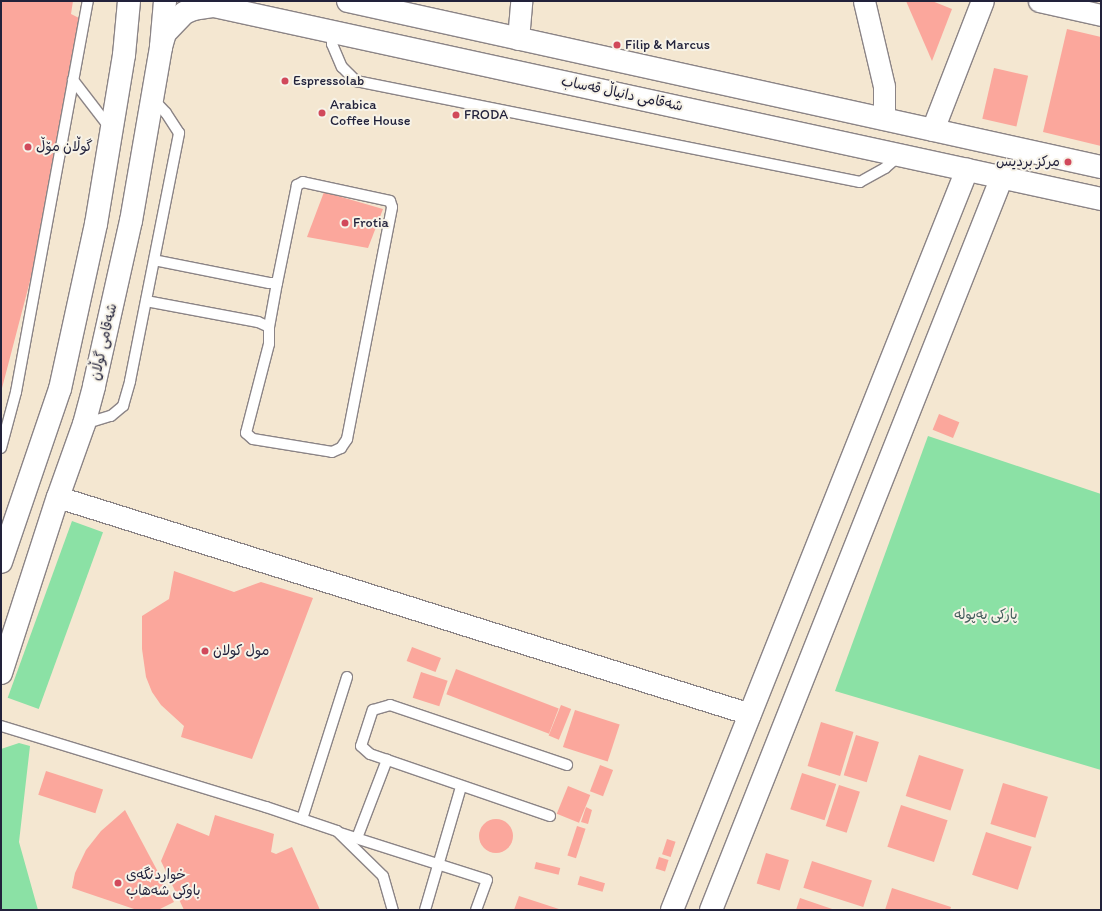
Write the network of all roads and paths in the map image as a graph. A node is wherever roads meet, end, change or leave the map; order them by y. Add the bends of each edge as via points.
1 (88, 1) edge
2 (129, 1) edge
3 (165, 1) edge
4 (348, 1) edge
5 (521, 1) edge
6 (864, 1) edge
7 (983, 1) edge
8 (1039, 1) edge
9 (217, 4) edge
10 (1101, 15) edge
11 (332, 32) junction
12 (518, 39) junction
13 (161, 47) junction
14 (73, 80) junction
15 (152, 98) junction
16 (884, 119) junction
17 (112, 130) junction
18 (933, 130) junction
19 (900, 155) junction
20 (1101, 167) edge
21 (967, 170) junction
22 (1002, 177) junction
23 (1101, 199) edge
24 (154, 260) junction
25 (277, 283) junction
26 (146, 301) junction
27 (269, 327) junction
28 (84, 424) junction
29 (1, 448) edge
30 (58, 497) junction
31 (1, 562) edge
32 (1, 673) edge
33 (347, 677) dead end
34 (750, 714) junction
35 (1, 726) edge
36 (387, 760) junction
37 (567, 765) dead end
38 (461, 787) junction
39 (550, 816) dead end
40 (302, 820) junction
41 (336, 831) junction
42 (357, 838) junction
43 (439, 864) junction
44 (393, 910) edge
45 (425, 910) edge
46 (476, 910) edge
47 (672, 910) edge
48 (711, 910) edge

1 - 14 lane
2 - 17 street via 124,55
3 - 13 street, شەقامی گوڵان
4 - 12 street
5 - 12 street
6 - 16 street via 884,86
7 - 18 street
8 - 10 street
9 - 11 street, شەقامی دانیاڵ قەساب
9 - 13 street, شەقامی دانیاڵ قەساب via 184,13 165,33
11 - 19 street, شەقامی دانیاڵ قەساب
11 - 19 lane via 332,44 342,67 356,81 860,182 885,168
12 - 16 street
13 - 15 street, شەقامی گوڵان
14 - 17 lane
14 - 29 lane via 16,392
15 - 24 lane via 179,133
15 - 28 street, شەقامی گوڵان via 131,221
16 - 18 street
17 - 31 street via 96,224 60,389
18 - 20 street
19 - 21 street, شەقامی دانیاڵ قەساب
21 - 22 street, شەقامی دانیاڵ قەساب
21 - 34 street
22 - 23 street, شەقامی دانیاڵ قەساب
22 - 48 street
24 - 25 lane
24 - 26 lane
25 - 27 lane
25 - 27 lane via 297,185 303,182 390,201 392,206 347,439 341,448 332,452 253,439 246,433 269,344
26 - 27 lane via 258,322
26 - 28 lane via 123,406 112,416
28 - 30 street, شەقامی گوڵان
30 - 32 street, شەقامی گوڵان
30 - 34 street
33 - 40 lane
34 - 47 street
35 - 40 lane
36 - 37 lane via 370,754 361,746 373,710 390,705
36 - 38 lane
36 - 42 lane
38 - 39 lane
38 - 43 lane
40 - 41 lane
41 - 42 lane
41 - 44 lane via 383,876
42 - 43 lane
43 - 45 lane
43 - 46 lane via 487,880

